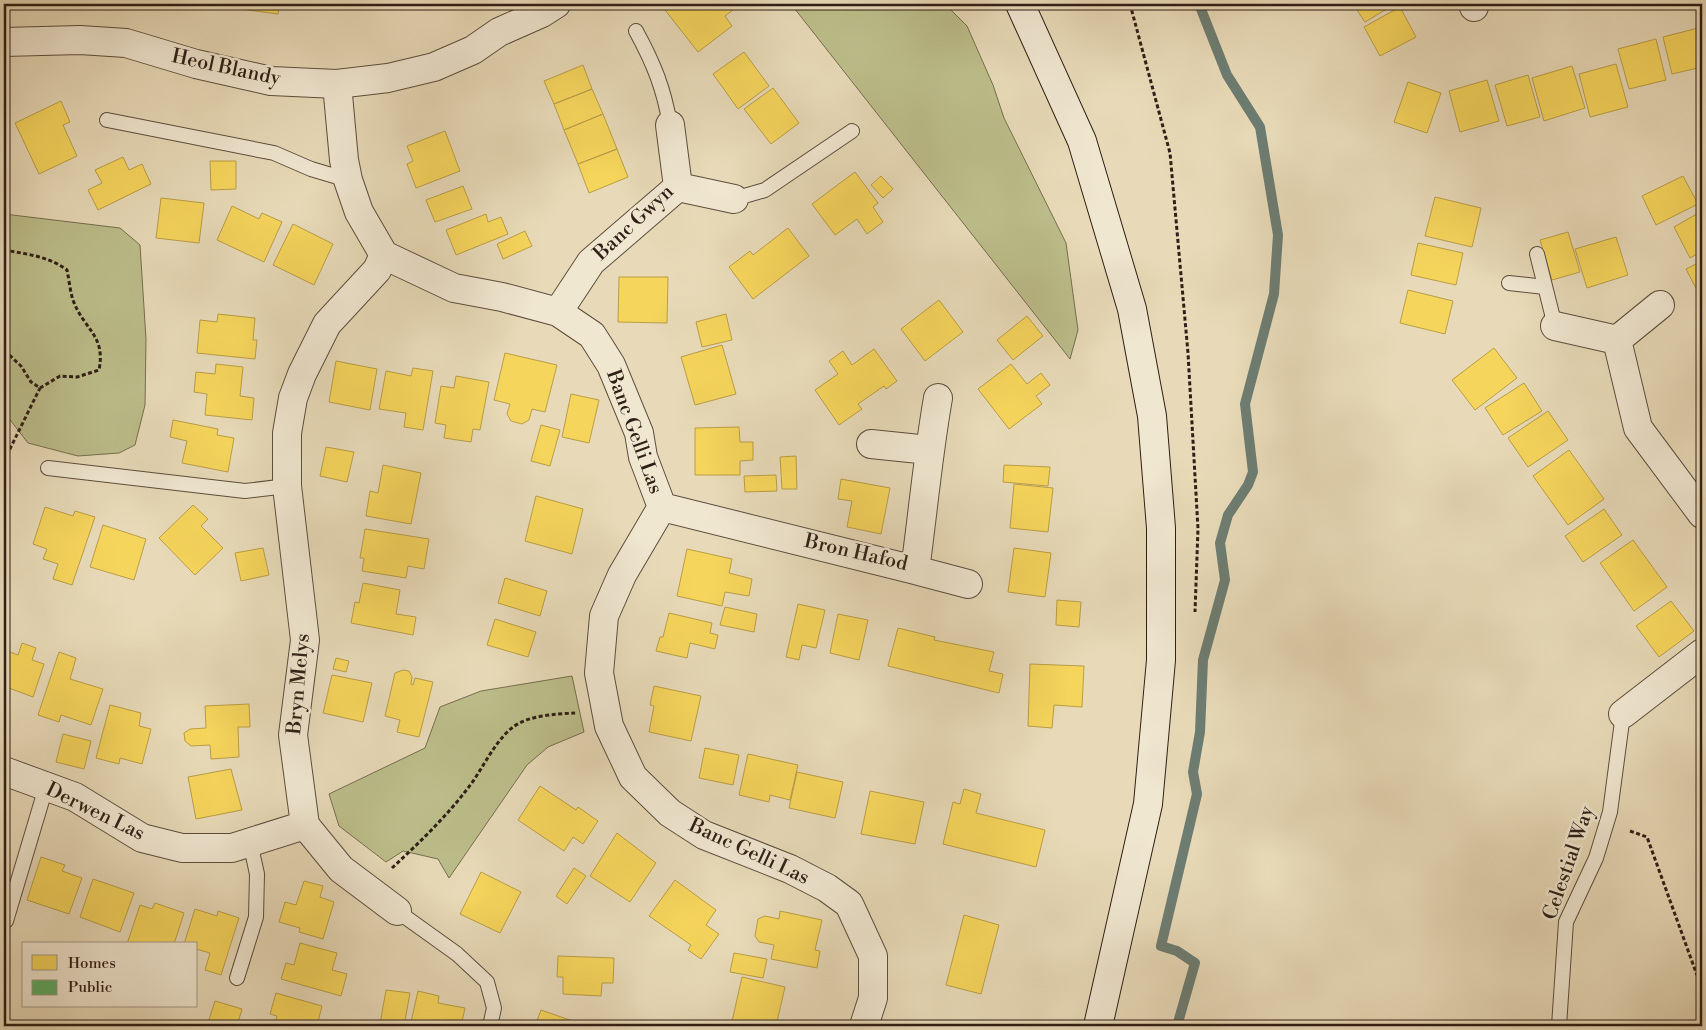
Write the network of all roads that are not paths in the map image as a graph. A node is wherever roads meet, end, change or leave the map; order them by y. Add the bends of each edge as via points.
1 (515, 4) edge
2 (556, 4) edge
3 (1020, 4) edge
4 (499, 32) junction
5 (636, 32) dead end
6 (4, 42) edge
7 (337, 84) junction
8 (107, 120) dead end
9 (670, 125) joint
10 (852, 131) dead end
11 (348, 180) junction
12 (678, 187) junction
13 (734, 199) joint
14 (1538, 254) dead end
15 (384, 255) junction
16 (1509, 283) dead end
17 (1545, 287) junction
18 (1660, 305) dead end
19 (558, 312) junction
20 (1554, 326) joint
21 (1617, 340) junction
22 (938, 398) dead end
23 (871, 444) dead end
24 (929, 450) junction
25 (48, 468) dead end
26 (287, 486) junction
27 (662, 507) junction
28 (1702, 514) edge
29 (915, 570) junction
30 (968, 584) dead end
31 (1702, 653) edge
32 (1624, 714) joint
33 (4, 771) edge
34 (46, 787) junction
35 (305, 825) junction
36 (250, 842) junction
37 (396, 911) joint
38 (6, 921) dead end
39 (237, 978) dead end
40 (1100, 1021) edge
41 (490, 1026) edge
42 (864, 1026) edge
43 (1559, 1026) edge

1 - 4 street, Heol Blandy
2 - 4 street, Heol Blandy
3 - 40 street via 1082,141 1132,308 1152,416 1160,509 1161,660 1148,804
4 - 7 street, Heol Blandy via 473,50 434,67 388,78
5 - 9 lane via 654,64 665,94
6 - 7 street, Heol Blandy via 80,40 126,43 196,64 271,81
7 - 11 street
8 - 11 lane via 274,153
9 - 12 street, Banc Gwyn
10 - 13 lane via 765,190
11 - 15 street via 359,212
12 - 13 street
12 - 19 street, Banc Gwyn via 591,262
14 - 17 lane
15 - 19 street, Banc Gelli Las via 454,288
15 - 26 street, Bryn Melys via 377,270 327,324 302,374 293,398 287,433
16 - 17 lane
17 - 20 lane
18 - 21 street
19 - 27 street, Banc Gelli Las via 592,335 611,366 639,433 643,457
20 - 21 street
21 - 28 street via 1638,428
22 - 24 street, Bron Hafod
23 - 24 street
24 - 29 street, Bron Hafod
25 - 26 lane via 245,490
26 - 35 street, Bryn Melys via 305,640 293,735
27 - 29 street, Bron Hafod
27 - 42 street, Banc Gelli Las via 622,576 604,616 599,673 609,726 633,778 670,813 704,835 790,869 827,888 849,904 874,956 873,998
29 - 30 street
31 - 32 street
32 - 43 lane, Celestial Way via 1606,823 1596,858 1566,922
33 - 34 street, Derwen Las
34 - 36 street, Derwen Las via 74,797 142,838 182,848 232,848
34 - 38 lane
35 - 36 street, Derwen Las
35 - 37 street via 341,869
36 - 39 lane via 257,874 256,917
37 - 41 lane via 457,954 487,982 494,1008

